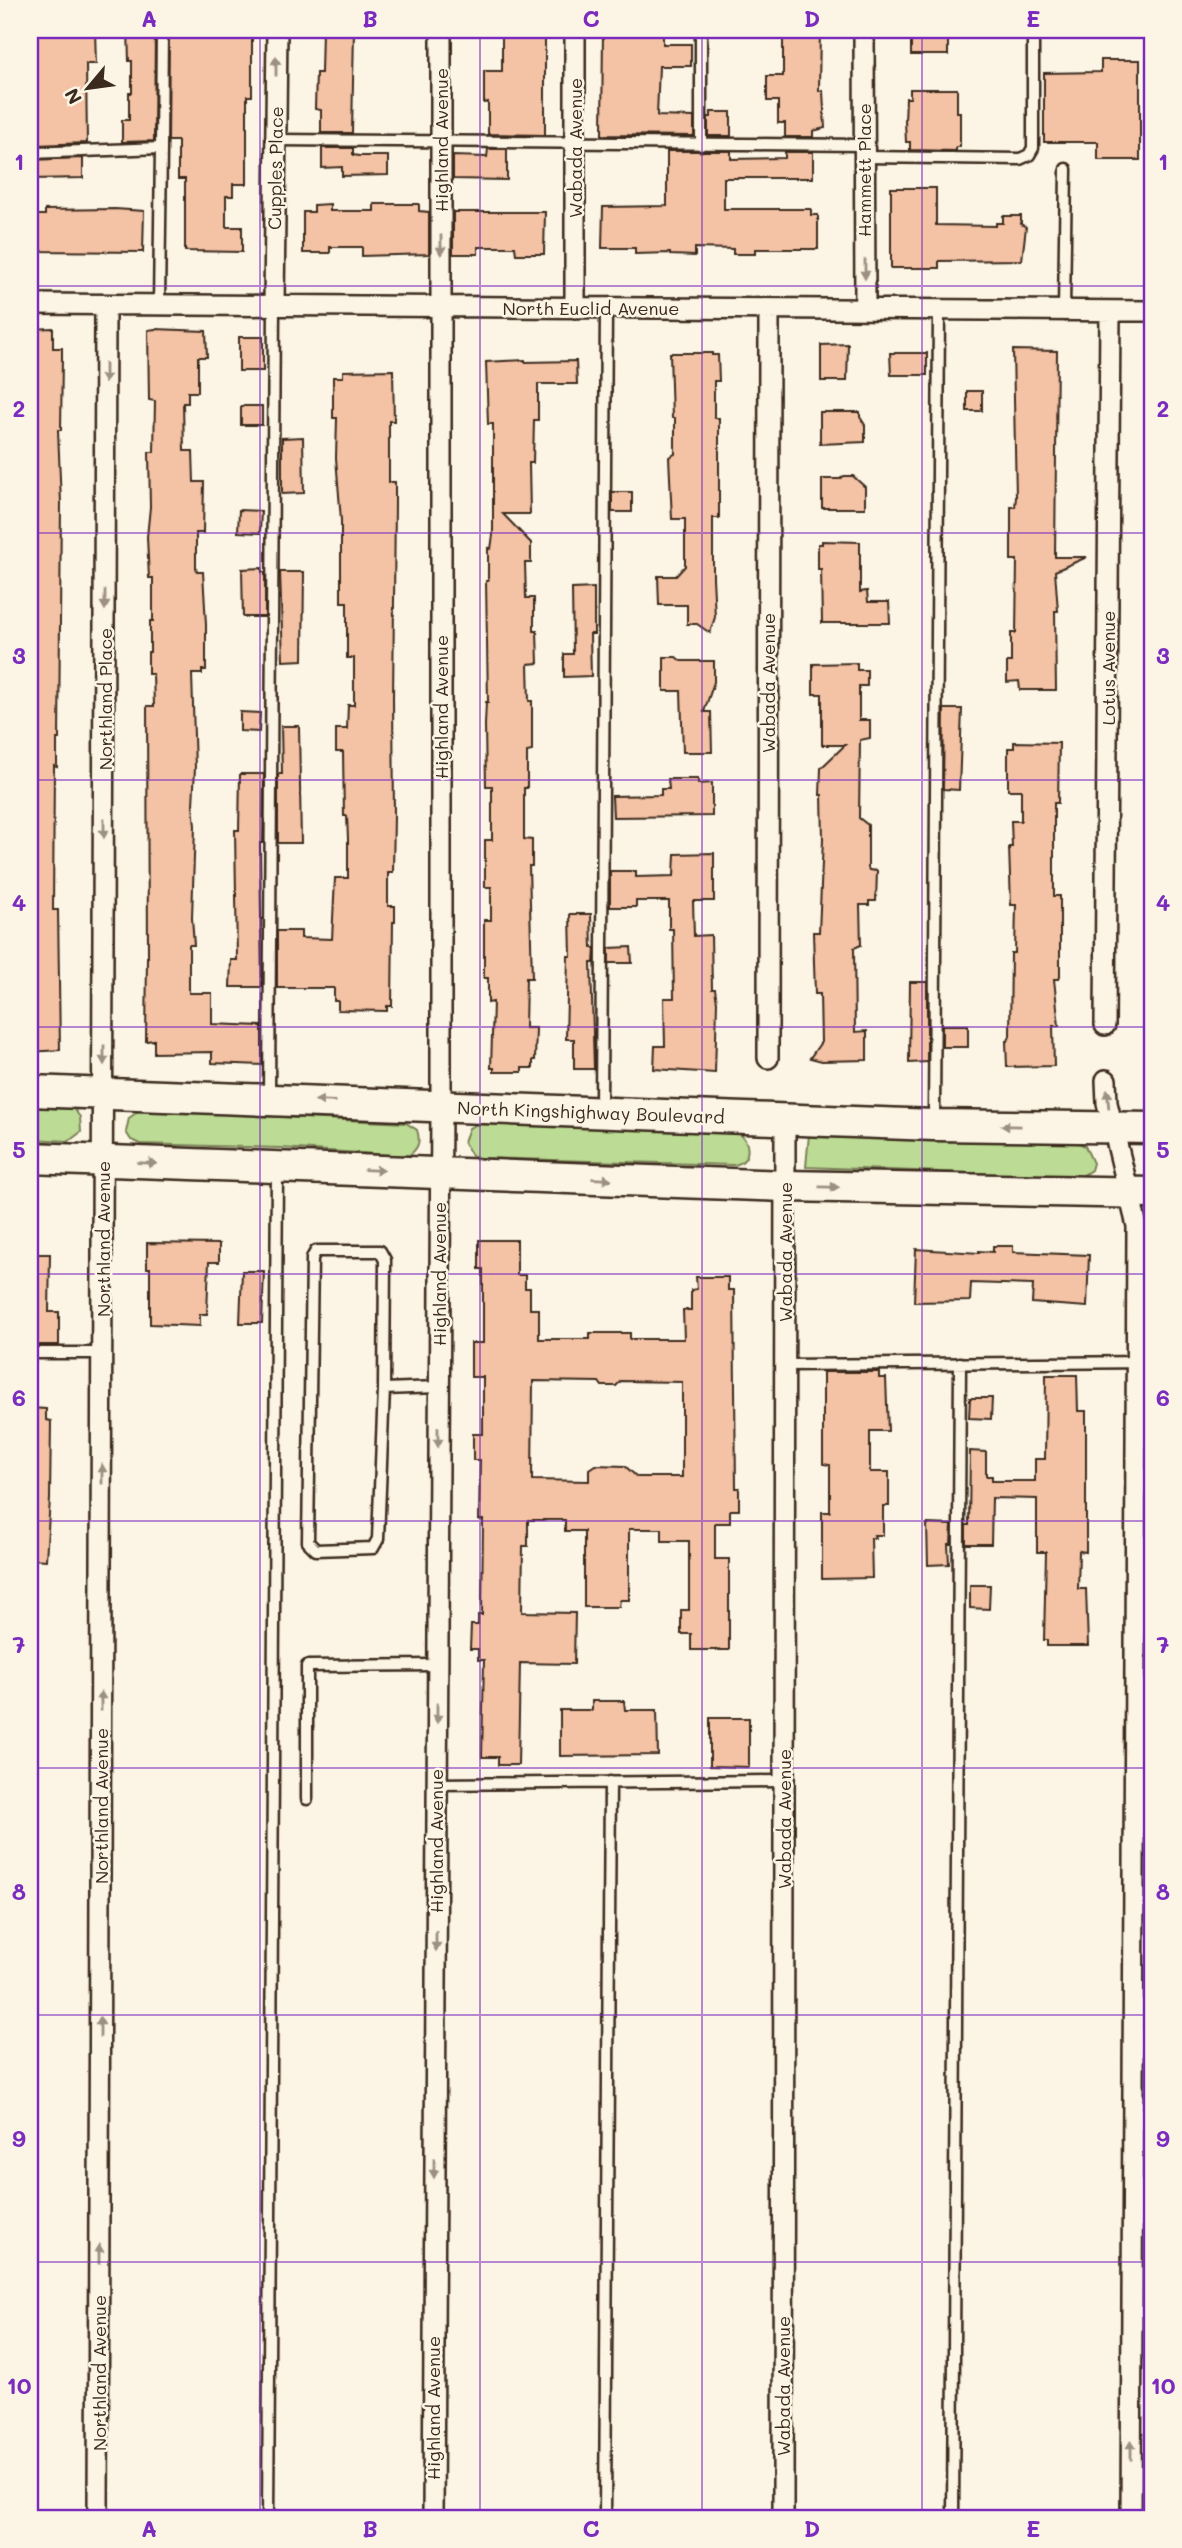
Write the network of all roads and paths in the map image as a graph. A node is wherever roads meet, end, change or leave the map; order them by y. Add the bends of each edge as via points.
1 (162, 30) edge
2 (276, 30) edge
3 (441, 30) edge
4 (575, 30) edge
5 (701, 30) edge
6 (864, 30) edge
7 (1033, 30) edge
8 (276, 140) junction
9 (442, 142) junction
10 (575, 142) junction
11 (701, 145) junction
12 (162, 148) junction
13 (864, 151) junction
14 (30, 153) edge
15 (1066, 169) dead end
16 (30, 304) edge
17 (105, 305) junction
18 (159, 305) junction
19 (274, 306) junction
20 (441, 307) junction
21 (575, 307) junction
22 (606, 308) junction
23 (769, 309) junction
24 (865, 309) junction
25 (939, 310) junction
26 (1064, 310) junction
27 (1110, 311) junction
28 (1152, 311) edge
29 (1105, 1025) dead end
30 (768, 1058) dead end
31 (1106, 1080) dead end
32 (30, 1091) edge
33 (104, 1094) junction
34 (269, 1100) junction
35 (441, 1105) junction
36 (601, 1113) junction
37 (785, 1120) junction
38 (934, 1125) junction
39 (1113, 1128) junction
40 (1152, 1128) edge
41 (30, 1158) edge
42 (103, 1161) junction
43 (277, 1167) junction
44 (440, 1173) junction
45 (785, 1186) junction
46 (1141, 1193) edge
47 (30, 1353) edge
48 (103, 1353) junction
49 (1144, 1362) edge
50 (960, 1363) junction
51 (785, 1365) junction
52 (439, 1387) junction
53 (384, 1389) junction
54 (437, 1665) junction
55 (784, 1781) junction
56 (610, 1782) junction
57 (436, 1784) junction
58 (307, 1799) dead end
59 (98, 2518) edge
60 (268, 2518) edge
61 (433, 2518) edge
62 (605, 2518) edge
63 (783, 2518) edge
64 (953, 2518) edge
65 (1131, 2518) edge

1 - 12 lane
8 -> 2 street, Cupples Place
3 - 9 street, Highland Avenue
4 - 10 street, Wabada Avenue
5 - 11 lane
6 - 13 street, Hammett Place
7 - 13 lane via 1029,155 1020,159
8 - 9 lane
8 - 19 street, Cupples Place
9 - 10 lane
9 -> 20 street, Highland Avenue
10 - 11 lane
10 - 21 street, Wabada Avenue
11 - 13 lane
12 - 14 lane
12 - 18 lane
13 -> 24 street, Hammett Place
15 - 26 lane
16 - 17 street, North Euclid Avenue
17 - 18 street, North Euclid Avenue
17 -> 33 street, Northland Place
18 - 19 street, North Euclid Avenue
19 - 20 street, North Euclid Avenue
19 - 34 lane
20 - 21 street, North Euclid Avenue
20 - 35 street, Highland Avenue
21 - 22 street, North Euclid Avenue
22 - 23 street, North Euclid Avenue
22 - 36 lane
23 - 24 street, North Euclid Avenue
23 - 30 street, Wabada Avenue
24 - 25 street, North Euclid Avenue
25 - 26 street, North Euclid Avenue
25 - 38 lane
26 - 27 street, North Euclid Avenue
27 - 28 street, North Euclid Avenue
27 - 29 street, Lotus Avenue
39 -> 31 street
32 - 33 main road, North Kingshighway Boulevard
33 - 34 main road, North Kingshighway Boulevard
33 - 42 street, Northland Avenue
35 -> 34 main road, North Kingshighway Boulevard
35 - 36 main road, North Kingshighway Boulevard
35 - 44 street, Highland Avenue
36 - 37 main road, North Kingshighway Boulevard
37 - 38 main road, North Kingshighway Boulevard
37 - 45 street, Wabada Avenue
39 -> 38 main road, North Kingshighway Boulevard
39 - 40 main road, North Kingshighway Boulevard
39 - 46 street
41 - 42 main road
42 -> 43 main road
42 - 48 street, Northland Avenue
43 -> 44 main road
43 - 60 lane
44 -> 45 main road
44 - 52 street, Highland Avenue
45 -> 46 main road
45 - 51 street, Wabada Avenue
46 - 49 street via 1137,1226
47 - 48 lane
59 -> 48 street, Northland Avenue
49 - 50 lane
65 -> 49 street
50 - 51 lane
50 - 64 lane
51 - 55 street, Wabada Avenue
52 - 53 lane
52 -> 54 street, Highland Avenue
53 - 53 lane via 385,1260 380,1251 316,1251 312,1258 308,1542 316,1550 373,1548 378,1539
54 -> 57 street, Highland Avenue
54 - 58 lane via 307,1666
55 - 56 lane
55 - 63 street, Wabada Avenue
56 - 57 lane
56 - 62 lane
57 -> 61 street, Highland Avenue

